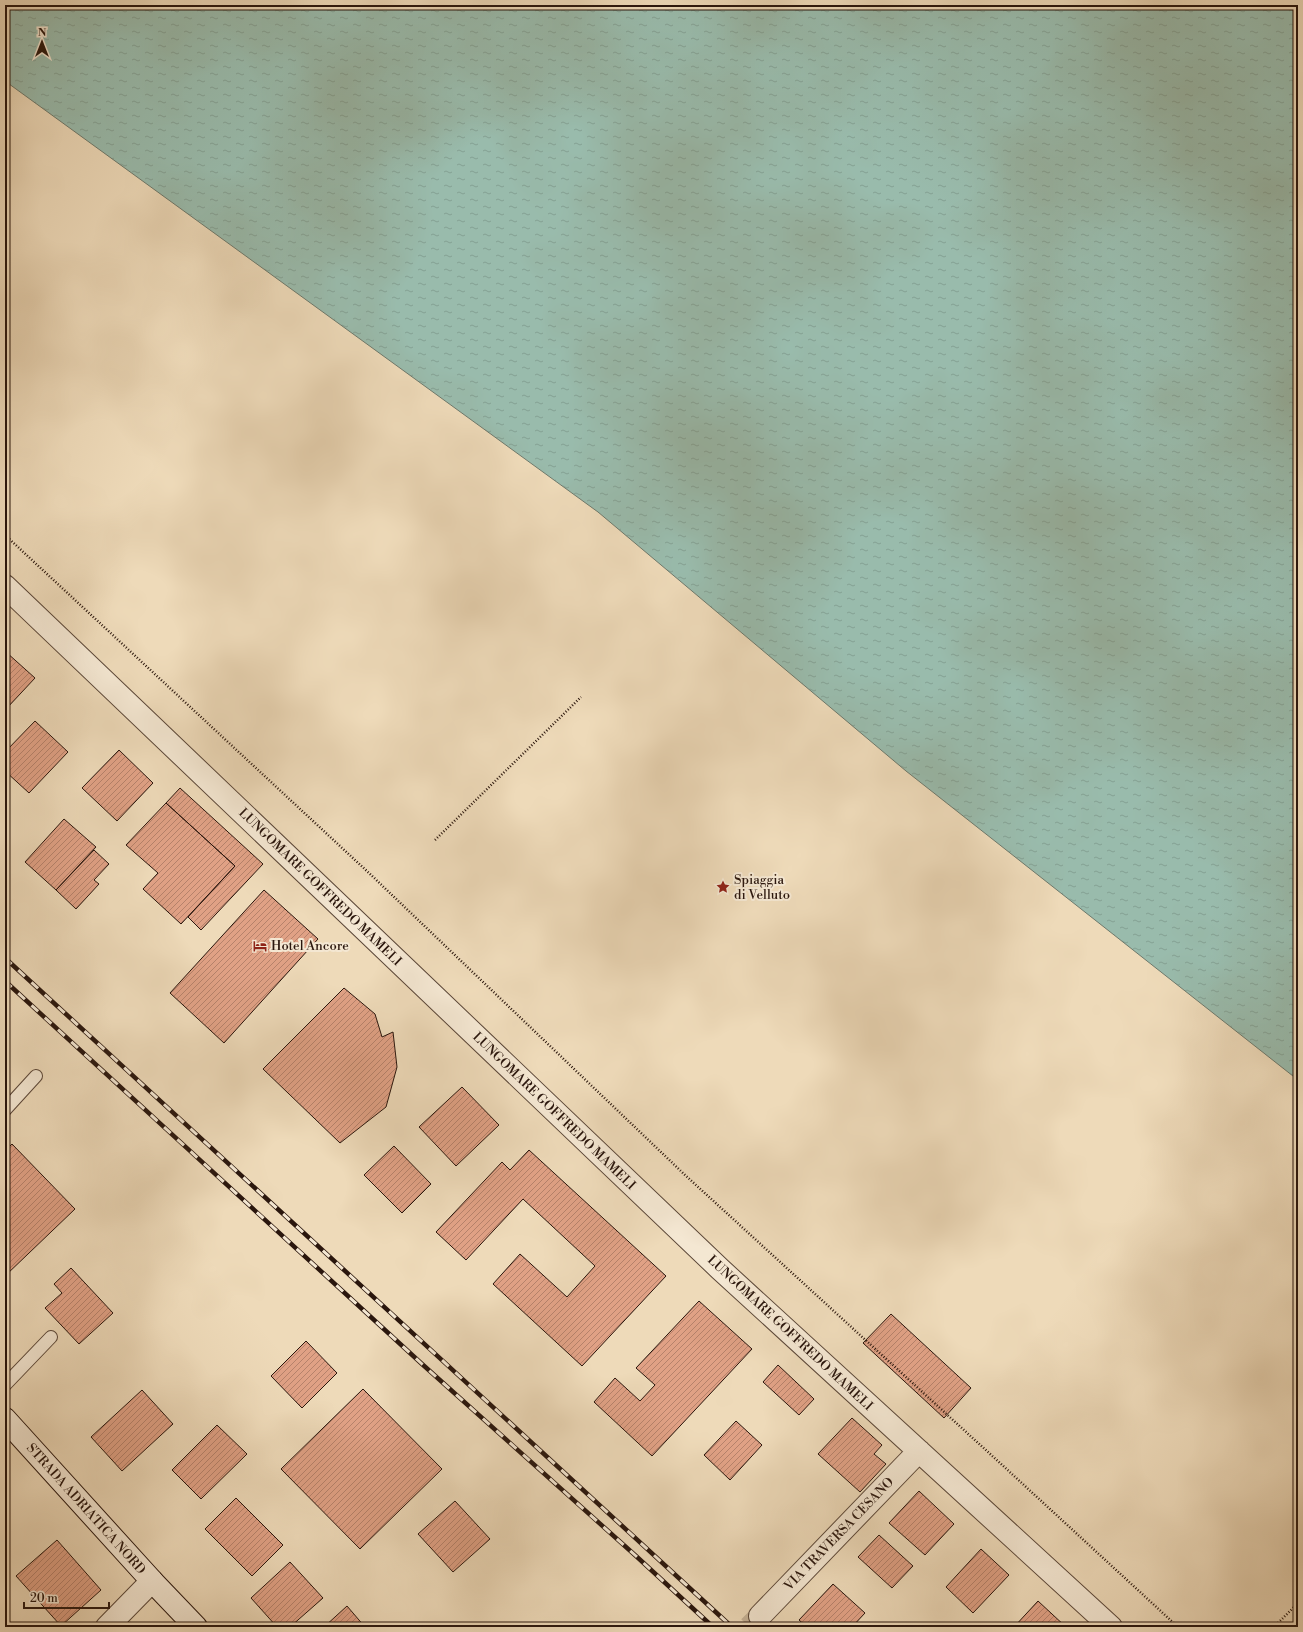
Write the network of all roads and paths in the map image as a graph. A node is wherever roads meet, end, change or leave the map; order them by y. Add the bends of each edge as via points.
1 (5, 535) edge
2 (5, 586) edge
3 (581, 697) dead end
4 (436, 840) dead end
5 (36, 1076) dead end
6 (5, 1110) edge
7 (51, 1337) dead end
8 (5, 1386) edge
9 (5, 1419) edge
10 (919, 1451) junction
11 (152, 1581) junction
12 (1298, 1603) edge
13 (760, 1616) tunnel mouth
14 (1278, 1623) dead end
15 (106, 1627) edge
16 (196, 1627) edge
17 (1111, 1627) edge
18 (1178, 1627) edge

1 - 18 path via 369,874 685,1175
2 - 10 street, LUNGOMARE GOFFREDO MAMELI via 720,1269
3 - 4 path
5 - 6 lane
7 - 8 lane
9 - 11 street, STRADA ADRIATICA NORD
10 - 13 street, VIA TRAVERSA CESANO
10 - 17 street, LUNGOMARE GOFFREDO MAMELI
11 - 15 street, STRADA ADRIATICA NORD
11 - 16 street, STRADA ADRIATICA NORD
12 - 14 path

